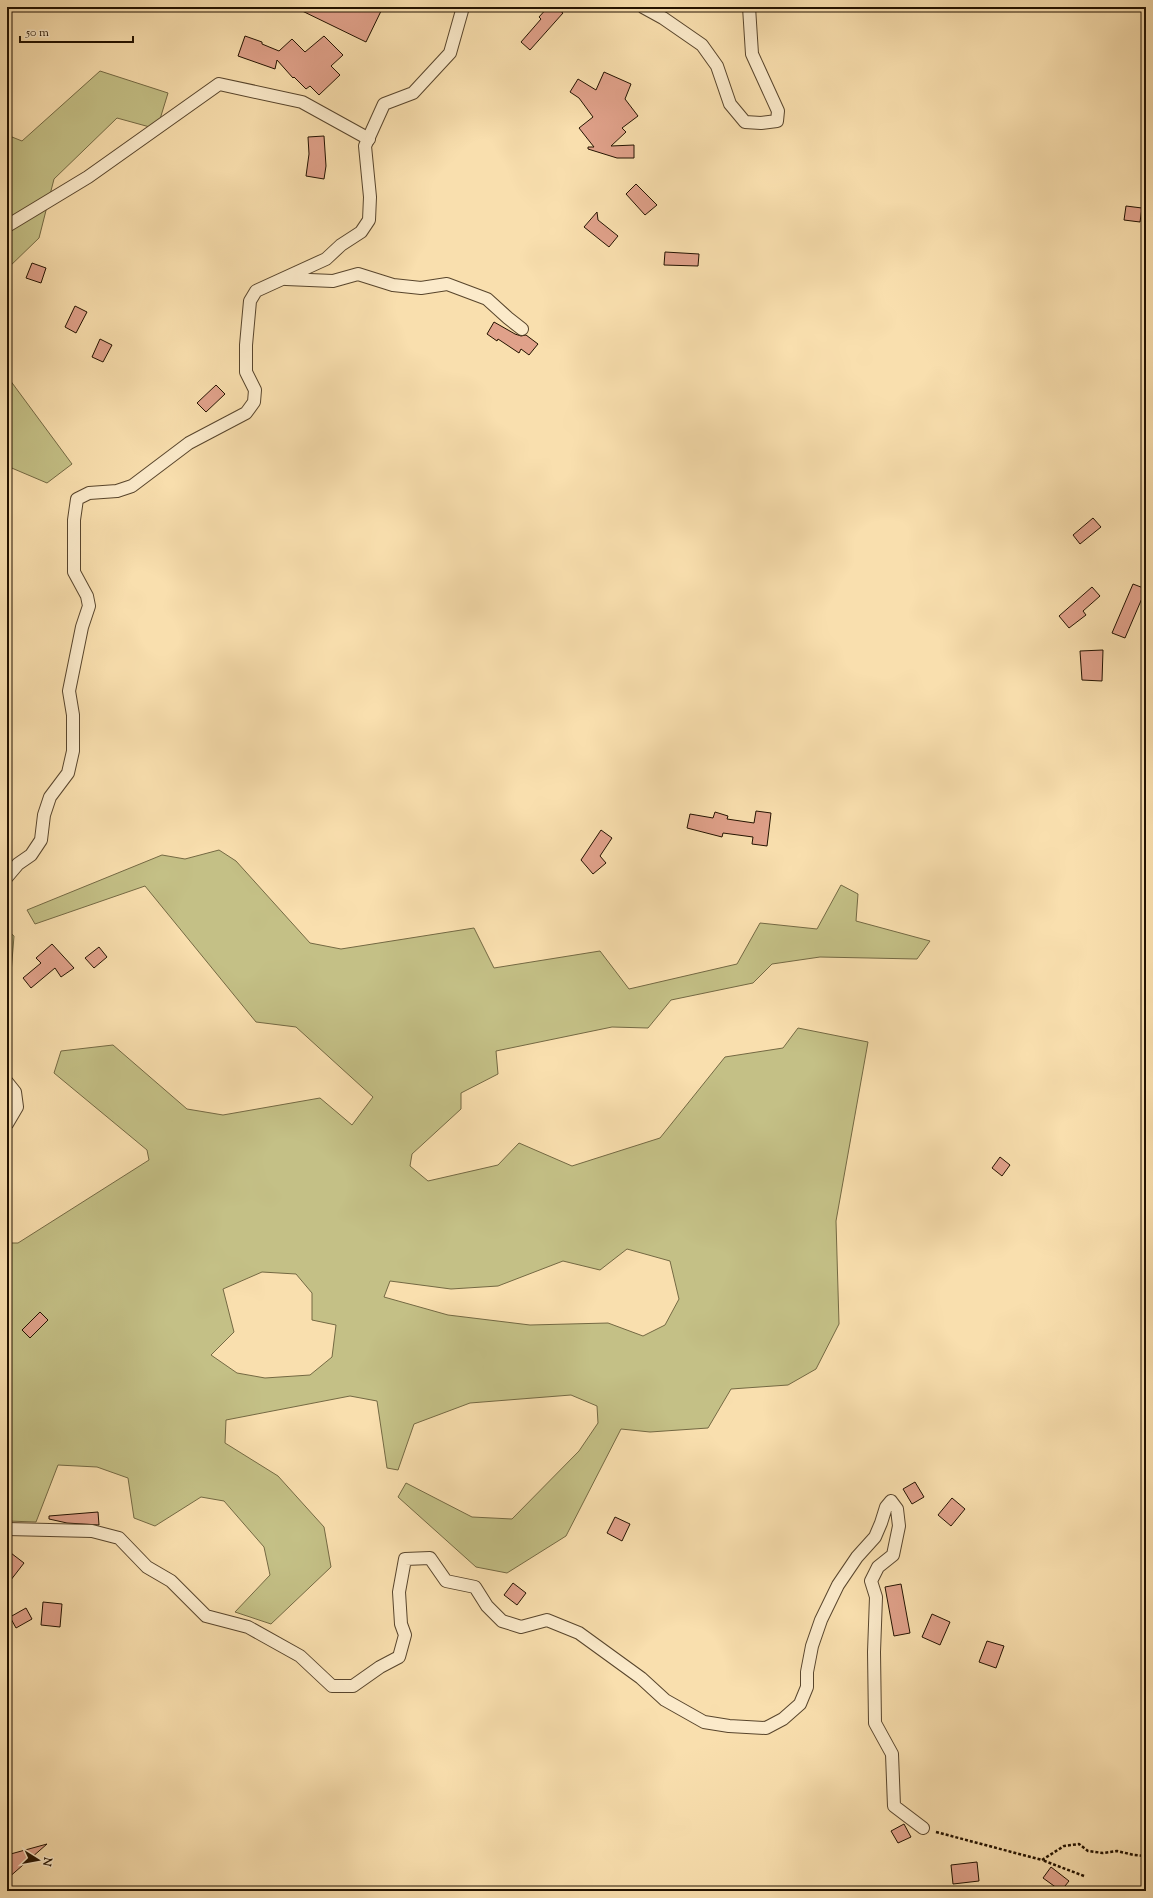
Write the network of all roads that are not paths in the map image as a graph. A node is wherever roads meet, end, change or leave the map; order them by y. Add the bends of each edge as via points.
1 (463, 7) edge
2 (643, 7) edge
3 (749, 7) edge
4 (369, 139) junction
5 (7, 226) edge
6 (283, 279) junction
7 (522, 329) dead end
8 (7, 877) edge
9 (7, 1082) edge
10 (7, 1124) edge
11 (7, 1529) edge
12 (923, 1828) road end

1 - 4 street via 450,53 413,93 384,104
2 - 3 street via 702,45 717,66 730,104 746,122 761,124 777,121 778,111 752,54
4 - 5 street via 302,102 220,84 88,177
4 - 6 street via 366,146 369,220 361,232 326,259
6 - 7 street via 333,281 358,274 392,285 421,288 447,284 488,299
6 - 8 street via 256,291 250,301 246,372 255,390 254,402 246,413 189,442 132,486 116,491 89,493 77,499 74,520 74,572 87,596 88,606 69,691 73,715 73,751 68,773 50,797 44,815 41,840 32,855 18,864
9 - 10 street via 15,1092 17,1107
11 - 12 street via 92,1531 119,1538 147,1566 172,1581 206,1616 248,1628 293,1652 332,1686 353,1686 399,1657 405,1635 399,1592 405,1559 430,1558 446,1581 475,1587 502,1621 521,1627 547,1620 579,1633 642,1678 665,1700 704,1722 766,1728 783,1719 800,1704 807,1687 812,1646 821,1620 838,1585 857,1557 875,1537 886,1507 891,1501 897,1509 899,1526 893,1555 878,1567 871,1581 876,1603 875,1723 892,1754 894,1806

